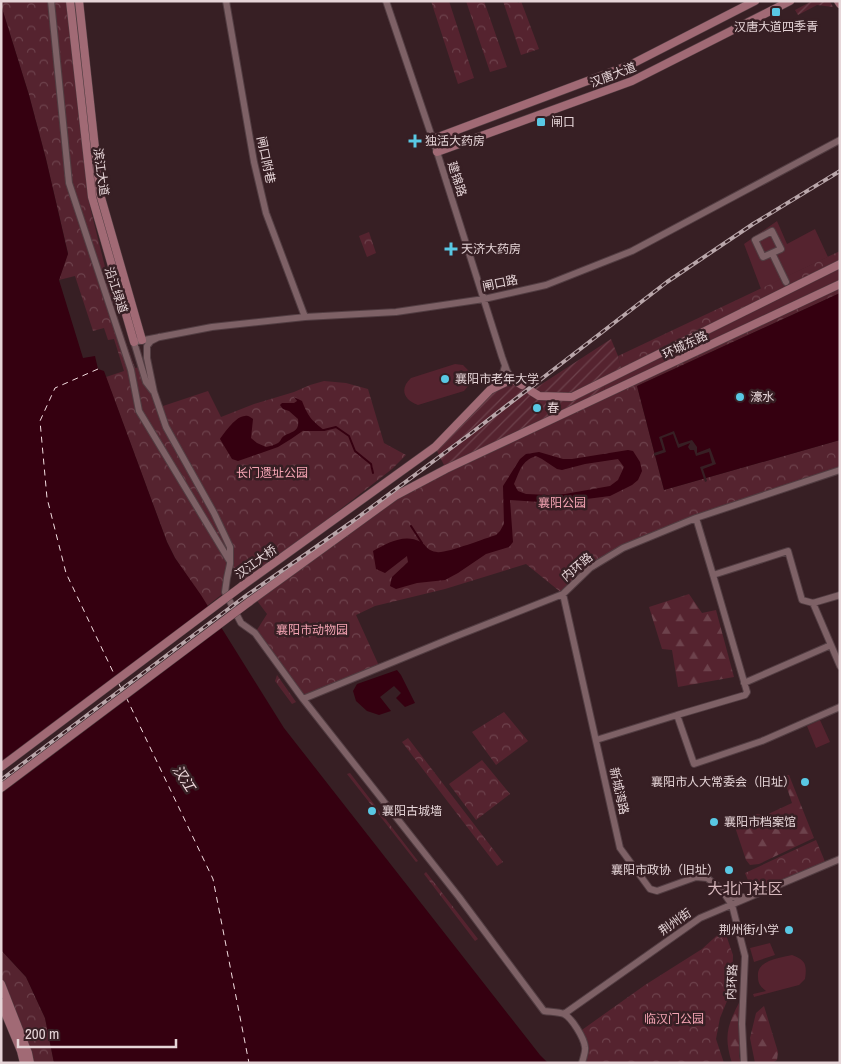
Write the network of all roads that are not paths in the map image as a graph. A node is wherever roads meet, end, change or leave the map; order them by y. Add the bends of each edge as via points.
1 (51, 1) edge
2 (70, 1) edge
3 (79, 1) edge
4 (226, 1) edge
5 (386, 1) edge
6 (756, 1) edge
7 (790, 1) edge
8 (432, 139) junction
9 (840, 140) edge
10 (437, 152) junction
11 (772, 253) dead end
12 (840, 264) edge
13 (786, 282) dead end
14 (840, 284) edge
15 (484, 299) junction
16 (305, 317) junction
17 (159, 337) junction
18 (138, 341) junction
19 (505, 364) junction
20 (141, 367) junction
21 (131, 370) junction
22 (512, 379) junction
23 (522, 385) dead end
24 (490, 390) junction
25 (531, 391) dead end
26 (154, 392) junction
27 (840, 470) edge
28 (696, 518) junction
29 (230, 561) junction
30 (713, 575) junction
31 (563, 594) junction
32 (840, 595) edge
33 (813, 603) junction
34 (831, 645) junction
35 (840, 666) edge
36 (744, 683) junction
37 (303, 699) junction
38 (840, 707) edge
39 (677, 716) junction
40 (596, 740) junction
41 (1, 767) edge
42 (1, 788) edge
43 (840, 858) edge
44 (721, 889) junction
45 (750, 897) junction
46 (732, 905) junction
47 (735, 919) junction
48 (1, 984) edge
49 (1, 1003) edge
50 (564, 1014) junction
51 (24, 1063) edge
52 (30, 1063) edge
53 (582, 1063) edge
54 (744, 1063) edge

1 - 21 street, 沿江绿道 via 69,182
2 - 18 main road, 滨江大道 via 92,197
3 - 18 main road, 滨江大道 via 100,194
4 - 16 street, 闸口附巷 via 266,213
5 - 8 street, 建锦路
6 - 8 main road, 汉唐大道 via 630,66
7 - 10 main road, 汉唐大道 via 632,81
8 - 10 street, 建锦路
9 - 15 street, 闸口路 via 632,251 546,285
10 - 15 street, 建锦路
11 - 13 street
12 - 25 main road, 环城东路 via 572,397 539,396
14 - 42 main road, 环城东路, bridge via 446,468 395,496
15 - 16 street, 闸口路 via 396,312
15 - 19 street, 建锦路
16 - 17 street, 闸口路 via 212,327
17 - 18 street, 闸口路
17 - 26 street via 147,346 146,358
18 - 20 street
19 - 22 street, 建锦路
19 - 24 street via 502,376
20 - 21 street
20 - 26 street
21 - 29 street, 沿江绿道 via 139,411
22 - 23 main road
22 - 24 main road, 汉江大桥
24 - 41 main road, 汉江大桥, bridge via 435,447 242,586
26 - 29 street via 166,427 230,547
27 - 28 street, 内环路
28 - 30 street
28 - 31 street, 内环路 via 623,548 590,568
29 - 37 street via 226,592 241,623 255,633
30 - 33 street via 788,551 802,600
30 - 36 street
31 - 37 street, 内环路
31 - 40 street, 新城湾路
32 - 33 street
33 - 34 street
34 - 35 street
34 - 36 street
36 - 39 street via 745,695
37 - 50 street via 544,1011
38 - 39 street via 762,741 694,764
39 - 40 street
40 - 44 street, 新城湾路 via 620,848 650,889 657,891 696,877 707,878
43 - 45 street, 荆州街
44 - 45 street via 734,897
44 - 46 street, 新城湾路
45 - 46 street, 荆州街
45 - 47 street via 737,908
46 - 47 street, 内环路
46 - 50 street, 荆州街 via 700,918
47 - 54 street, 内环路 via 745,956
48 - 52 main road
49 - 51 main road
50 - 53 street via 582,1038 586,1050

